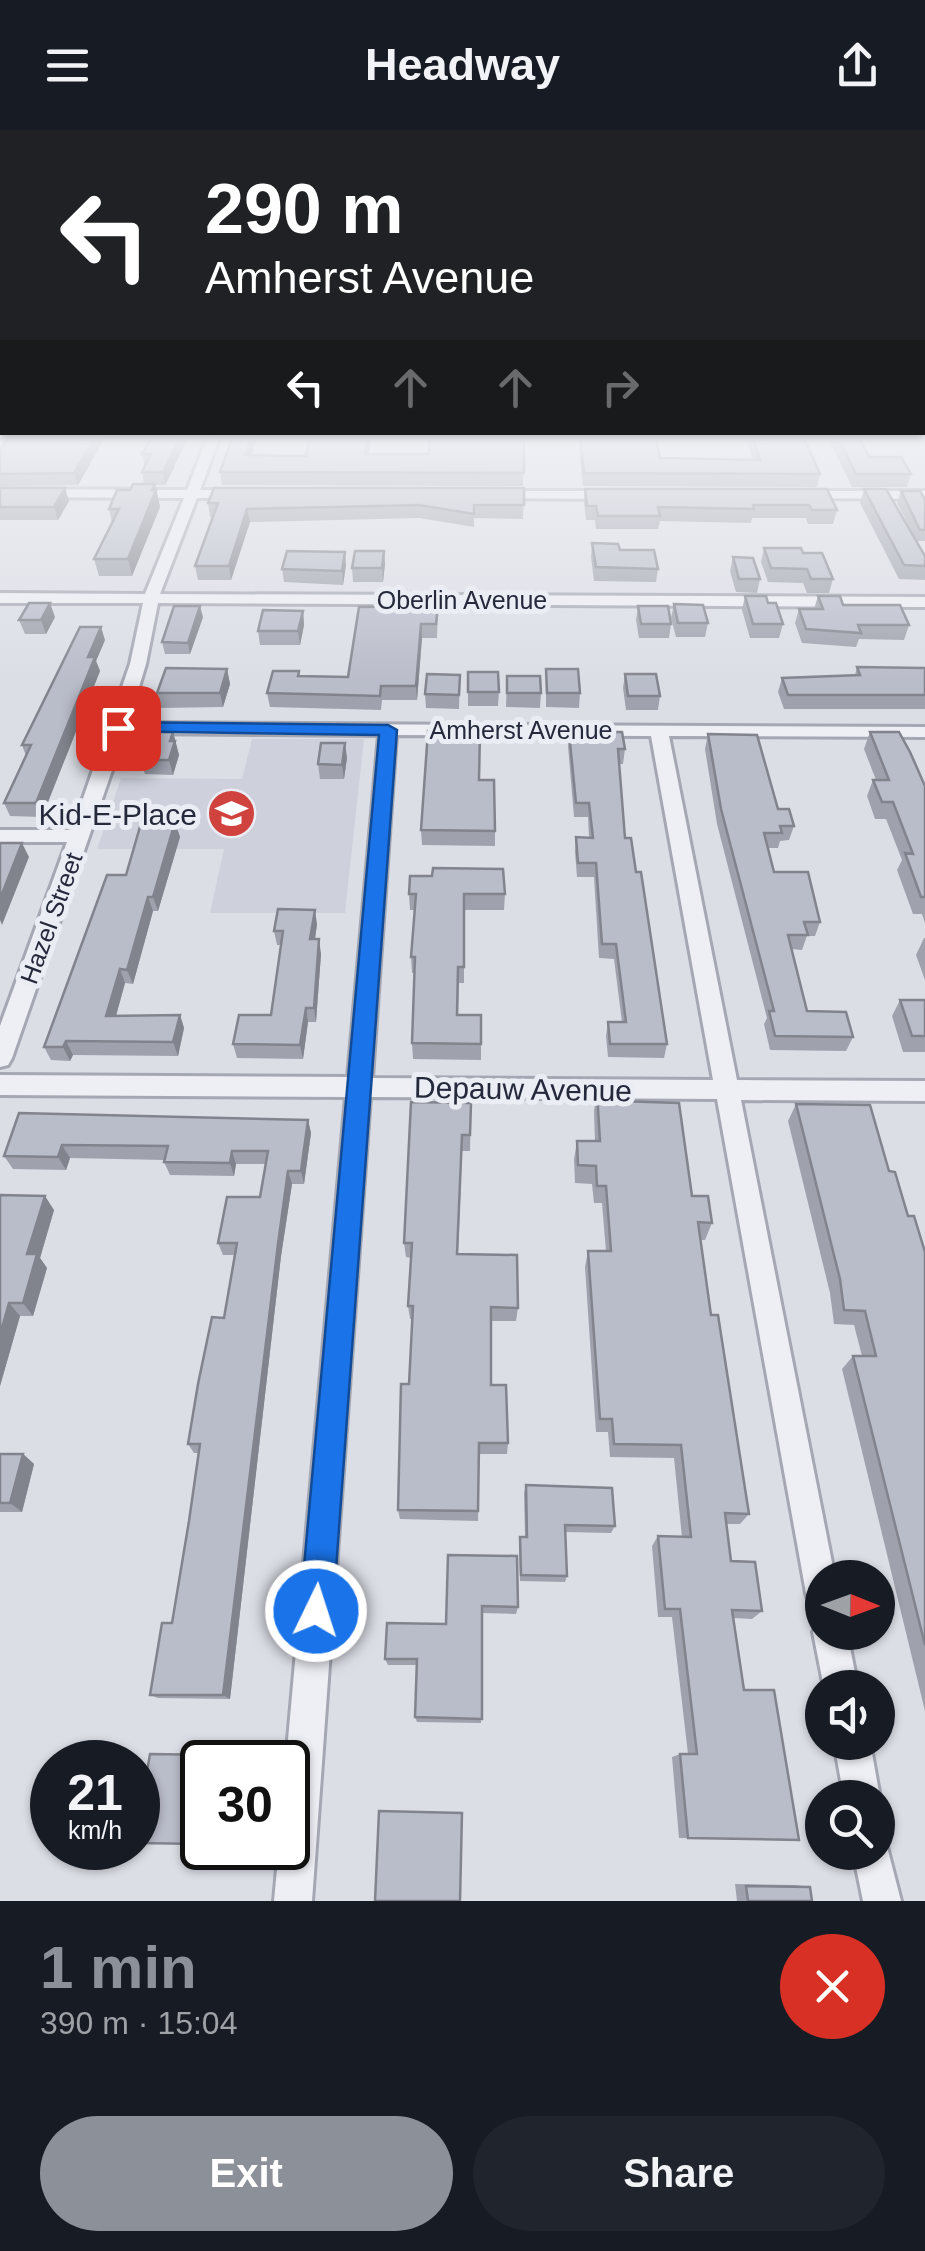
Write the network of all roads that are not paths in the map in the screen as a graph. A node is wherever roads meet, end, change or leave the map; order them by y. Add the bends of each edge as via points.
1 (184, 519) edge
2 (0, 598) edge
3 (151, 599) junction
4 (925, 602) edge
5 (118, 728) junction
6 (388, 730) junction
7 (659, 730) junction
8 (925, 732) edge
9 (0, 836) edge
10 (80, 836) junction
11 (0, 1058) edge
12 (0, 1084) edge
13 (358, 1087) junction
14 (925, 1090) edge
15 (726, 1092) junction
16 (816, 1560) edge
17 (876, 1870) edge
18 (293, 1901) edge
19 (882, 1901) edge

1 - 3 street, Hazel Street
2 - 3 street, Oberlin Avenue
3 - 4 street, Oberlin Avenue
3 - 5 street, Hazel Street
5 - 6 street, Amherst Avenue
5 - 10 street, Hazel Street
6 - 7 street, Amherst Avenue
6 - 13 street
7 - 8 street, Amherst Avenue
7 - 15 street
9 - 10 street
10 - 11 street, Hazel Street
12 - 13 street, Depauw Avenue
13 - 15 street, Depauw Avenue
13 - 18 street
14 - 15 street, Depauw Avenue
15 - 16 street
17 - 19 street

